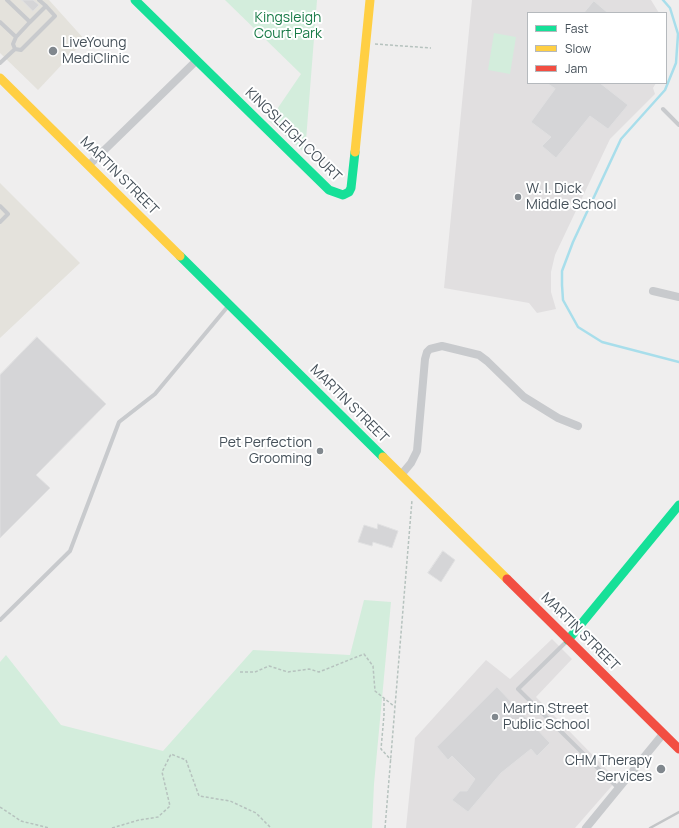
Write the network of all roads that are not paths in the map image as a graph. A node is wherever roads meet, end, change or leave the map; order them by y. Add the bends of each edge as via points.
1 (7, 0) edge
2 (39, 0) edge
3 (135, 0) edge
4 (370, 0) edge
5 (46, 6) junction
6 (0, 22) edge
7 (30, 22) junction
8 (16, 37) junction
9 (15, 49) junction
10 (196, 61) junction
11 (0, 63) edge
12 (0, 78) edge
13 (663, 110) dead end
14 (679, 125) edge
15 (89, 165) junction
16 (0, 206) edge
17 (0, 222) edge
18 (652, 291) dead end
19 (679, 297) edge
20 (229, 305) junction
21 (578, 426) dead end
22 (402, 475) junction
23 (679, 505) edge
24 (0, 620) edge
25 (568, 640) junction
26 (663, 734) junction
27 (679, 749) edge
28 (618, 789) junction
29 (586, 828) edge

1 - 7 lane
2 - 5 lane
3 - 10 street, KINGSLEIGH COURT
4 - 10 street, KINGSLEIGH COURT via 351,188 343,195 329,190
5 - 7 lane
5 - 9 lane via 55,16 21,50
6 - 8 lane
7 - 8 lane
8 - 9 lane via 13,44
9 - 11 lane
10 - 15 street
12 - 15 street, MARTIN STREET
13 - 14 lane
15 - 20 street, MARTIN STREET
16 - 17 lane via 8,214
18 - 19 street
20 - 22 street, MARTIN STREET
20 - 24 lane via 155,394 119,422 70,551
21 - 22 street via 558,418 524,397 479,355 436,346 427,352 425,359 417,451
22 - 25 street, MARTIN STREET
23 - 25 street
25 - 26 street, MARTIN STREET
25 - 28 lane via 518,689
26 - 27 street, MARTIN STREET
26 - 28 street
28 - 29 street

